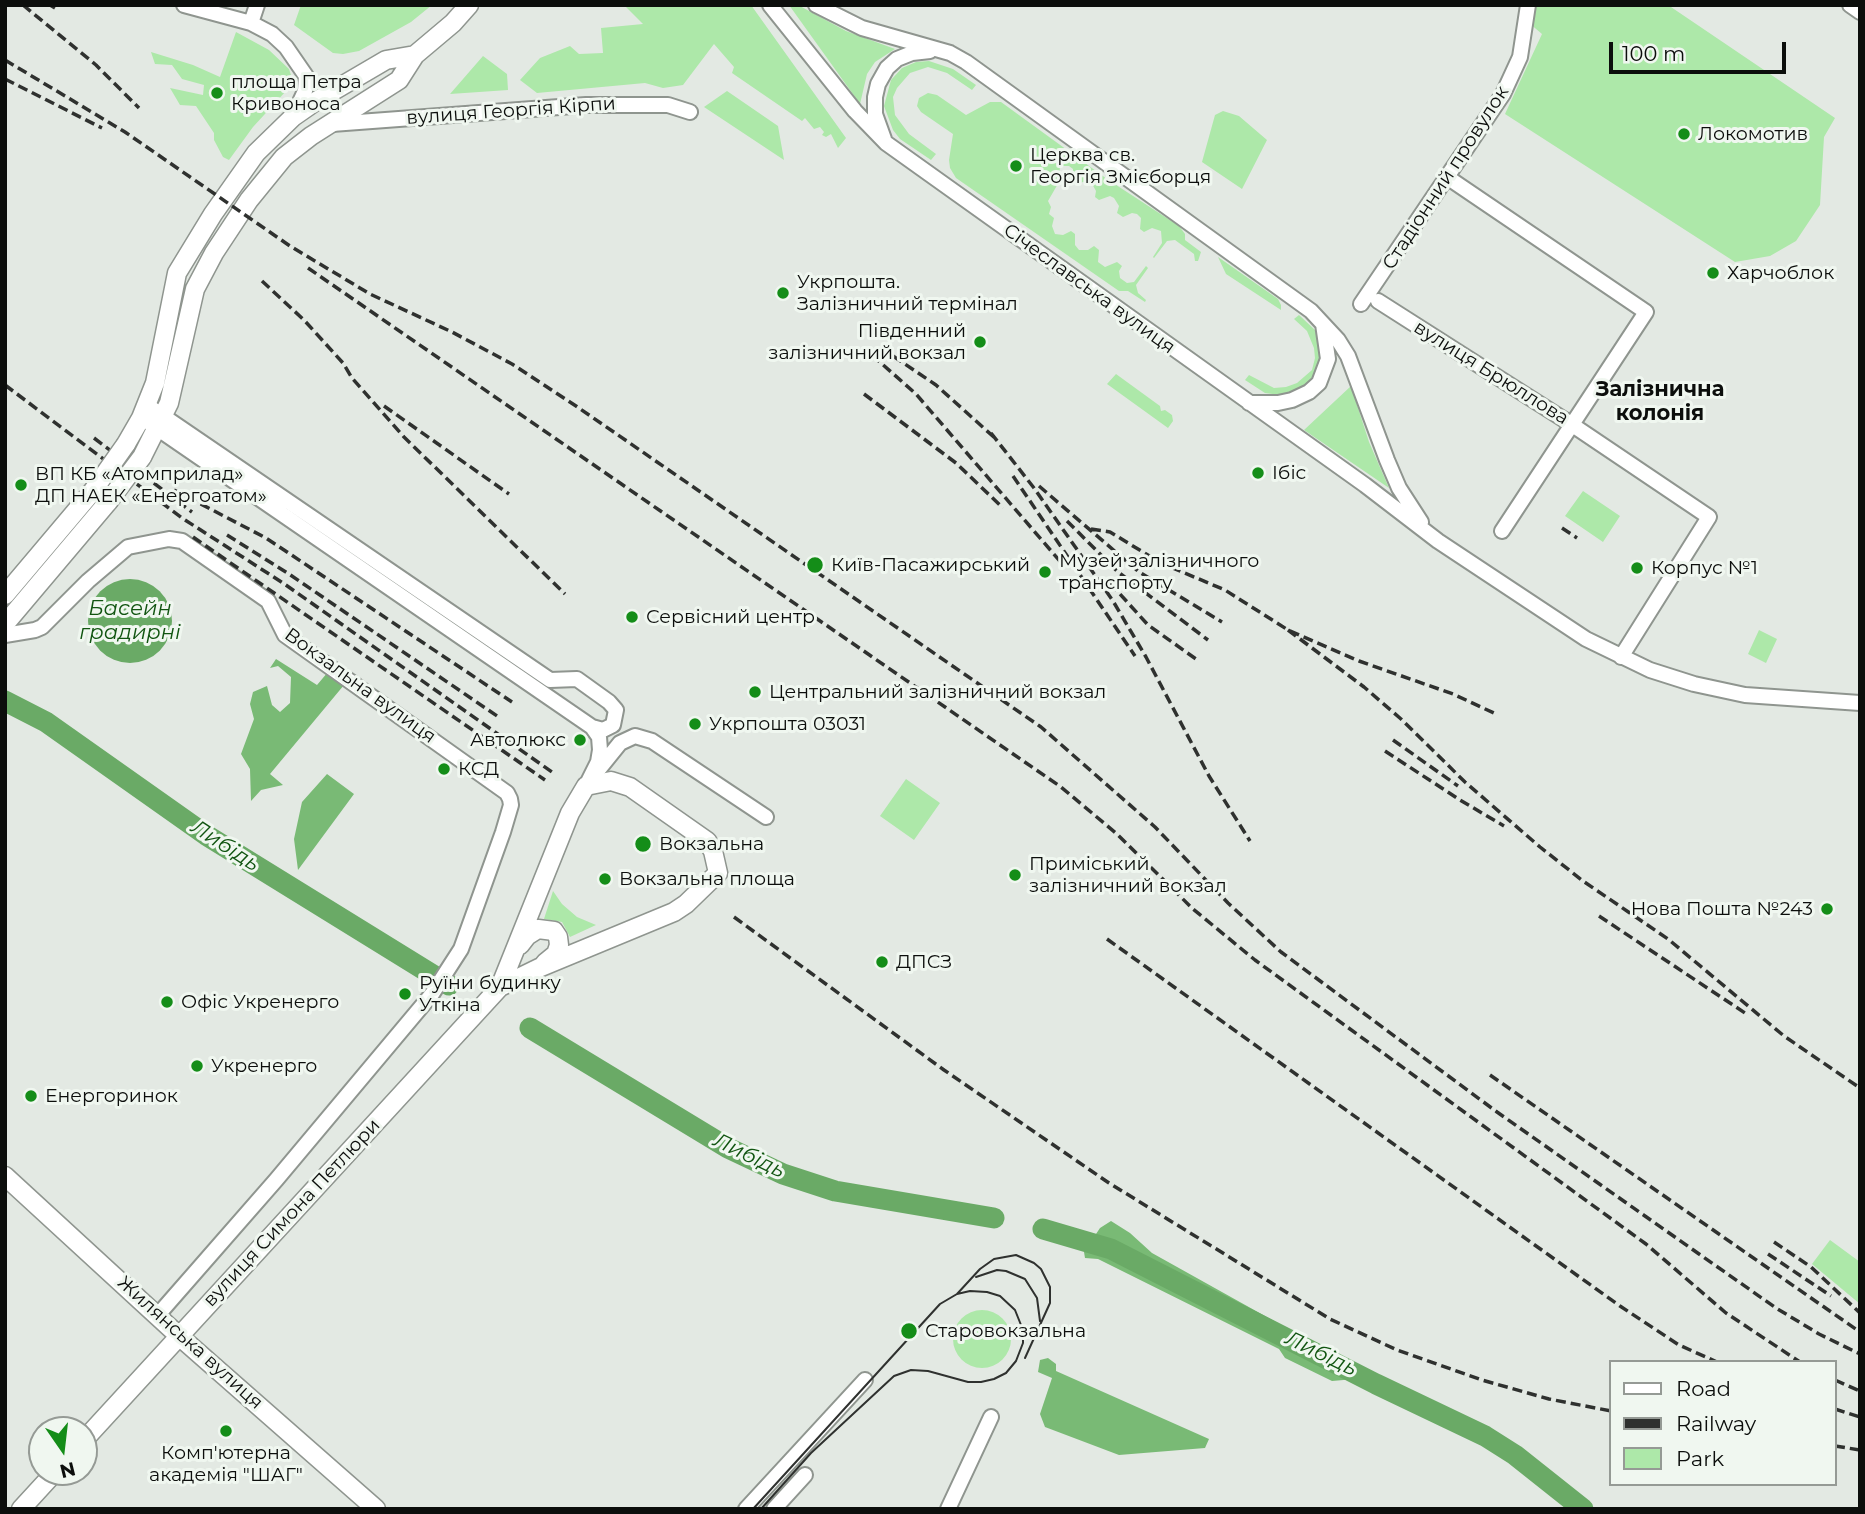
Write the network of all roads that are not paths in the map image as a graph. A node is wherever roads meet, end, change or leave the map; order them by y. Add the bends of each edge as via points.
1 (184, 5) edge
2 (257, 5) edge
3 (469, 5) edge
4 (770, 5) edge
5 (816, 5) edge
6 (1528, 5) edge
7 (1850, 5) edge
8 (1860, 12) edge
9 (251, 23) junction
10 (939, 49) junction
11 (415, 55) junction
12 (690, 112) dead end
13 (293, 117) junction
14 (331, 124) junction
15 (886, 143) junction
16 (1447, 177) junction
17 (1378, 301) dead end
18 (1362, 304) dead end
19 (1322, 322) junction
20 (1247, 402) junction
21 (144, 411) junction
22 (161, 422) junction
23 (1572, 424) junction
24 (1502, 531) dead end
25 (1438, 541) junction
26 (5, 595) edge
27 (5, 624) edge
28 (5, 635) edge
29 (1621, 657) junction
30 (561, 681) junction
31 (1860, 703) edge
32 (559, 704) junction
33 (592, 727) junction
34 (591, 779) junction
35 (766, 817) dead end
36 (516, 951) junction
37 (541, 967) junction
38 (500, 987) junction
39 (432, 994) joint
40 (5, 1176) edge
41 (158, 1316) junction
42 (179, 1336) junction
43 (865, 1380) dead end
44 (991, 1417) dead end
45 (98, 1425) edge
46 (805, 1475) dead end
47 (42, 1486) edge
48 (21, 1509) edge
49 (376, 1509) edge
50 (746, 1509) edge
51 (774, 1509) edge
52 (948, 1509) edge

1 - 9 street
2 - 9 street
3 - 11 main road
4 - 15 street, Січеславська вулиця
5 - 10 street via 862,28
6 - 16 street, Стадіонний провулок via 1520,57 1503,94
7 - 8 street
9 - 13 street via 286,47 306,76
10 - 15 street via 897,59 878,83 875,114
10 - 19 street via 1004,89
11 - 13 main road via 386,60
11 - 14 main road via 399,80
12 - 14 street, вулиця Георгія Кірпи via 668,106 586,105
13 - 21 main road via 265,143 186,255 177,273 162,358
14 - 22 main road via 284,157 214,253 195,289
15 - 20 street, Січеславська вулиця
16 - 18 street, Стадіонний провулок
16 - 23 street via 1646,312
17 - 23 street, вулиця Брюллова
19 - 20 street via 1328,359 1319,383 1292,400
19 - 25 street via 1348,356 1399,488
20 - 25 street, Січеславська вулиця
21 - 22 street
21 - 26 main road, bridge via 92,492
22 - 27 main road, bridge via 108,502
22 - 30 street via 550,680
22 - 32 street
23 - 24 street
23 - 29 street, вулиця Брюллова via 1709,517
25 - 29 street via 1586,639
28 - 39 street, Вокзальна вулиця via 42,627 128,547 182,541 268,601 285,635 508,793 512,805 461,949
29 - 31 street via 1694,684 1745,695
30 - 32 street via 554,695
30 - 33 street via 577,679 613,705 617,715 613,725 603,730
32 - 33 street
33 - 34 street via 601,744
34 - 35 street via 620,743 635,736 652,741
34 - 36 main road via 570,813
34 - 37 main road via 630,787 708,841 718,873 674,912
36 - 37 main road via 538,929 554,931 559,945 556,954
36 - 38 main road
37 - 38 main road
38 - 42 main road, вулиця Симона Петлюри
39 - 41 street, вулиця Симона Петлюри
40 - 41 main road, Жилянська вулиця
41 - 42 main road, Жилянська вулиця
42 - 45 main road, вулиця Симона Петлюри
42 - 49 main road, Жилянська вулиця
43 - 50 street
44 - 52 street
46 - 51 street
47 - 48 main road

